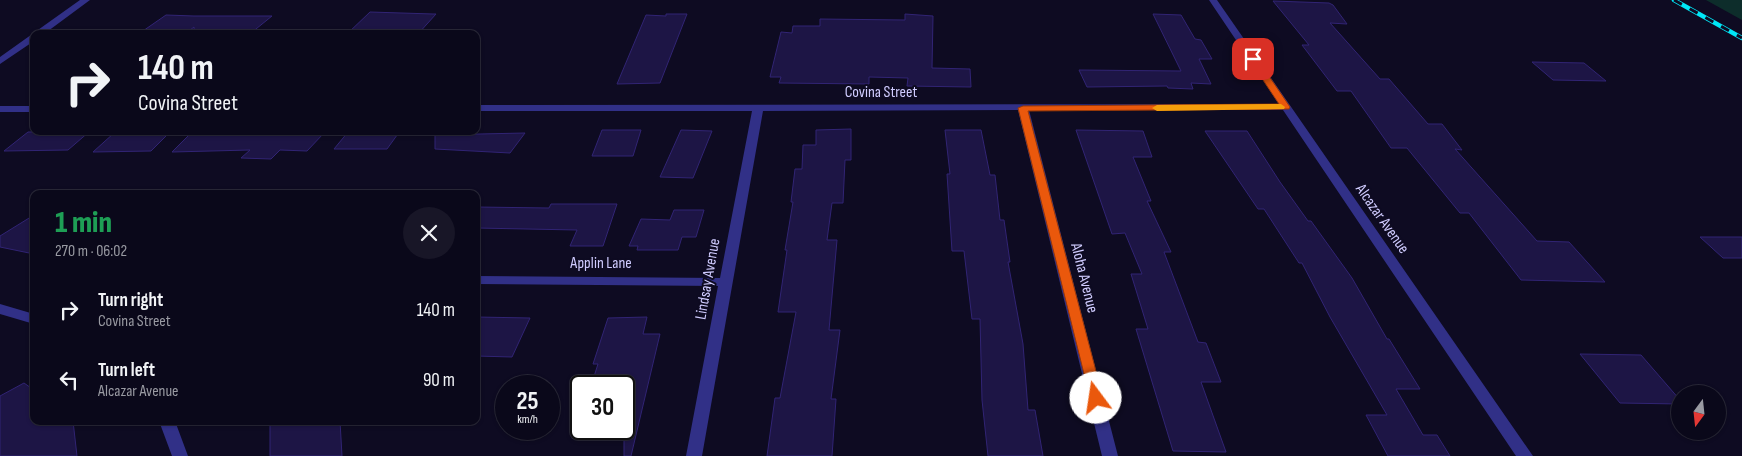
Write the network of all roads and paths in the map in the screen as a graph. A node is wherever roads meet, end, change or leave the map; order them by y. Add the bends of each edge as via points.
1 (86, 0) edge
2 (1213, 0) edge
3 (44, 30) edge
4 (30, 40) edge
5 (0, 61) edge
6 (1286, 107) junction
7 (480, 108) edge
8 (758, 108) junction
9 (1023, 108) junction
10 (0, 109) edge
11 (30, 109) edge
12 (480, 280) edge
13 (725, 282) junction
14 (0, 309) edge
15 (30, 318) edge
16 (168, 425) edge
17 (180, 456) edge
18 (694, 456) edge
19 (1110, 456) edge
20 (1525, 456) edge

1 - 3 street
2 - 6 street, Alcazar Avenue
4 - 5 street
6 - 9 street, Covina Street
6 - 20 street, Alcazar Avenue
7 - 8 street, Covina Street
8 - 9 street, Covina Street
8 - 13 street, Lindsay Avenue
9 - 19 street, Aloha Avenue
10 - 11 street
12 - 13 street, Applin Lane
13 - 18 street, Lindsay Avenue
14 - 15 street
16 - 17 street

